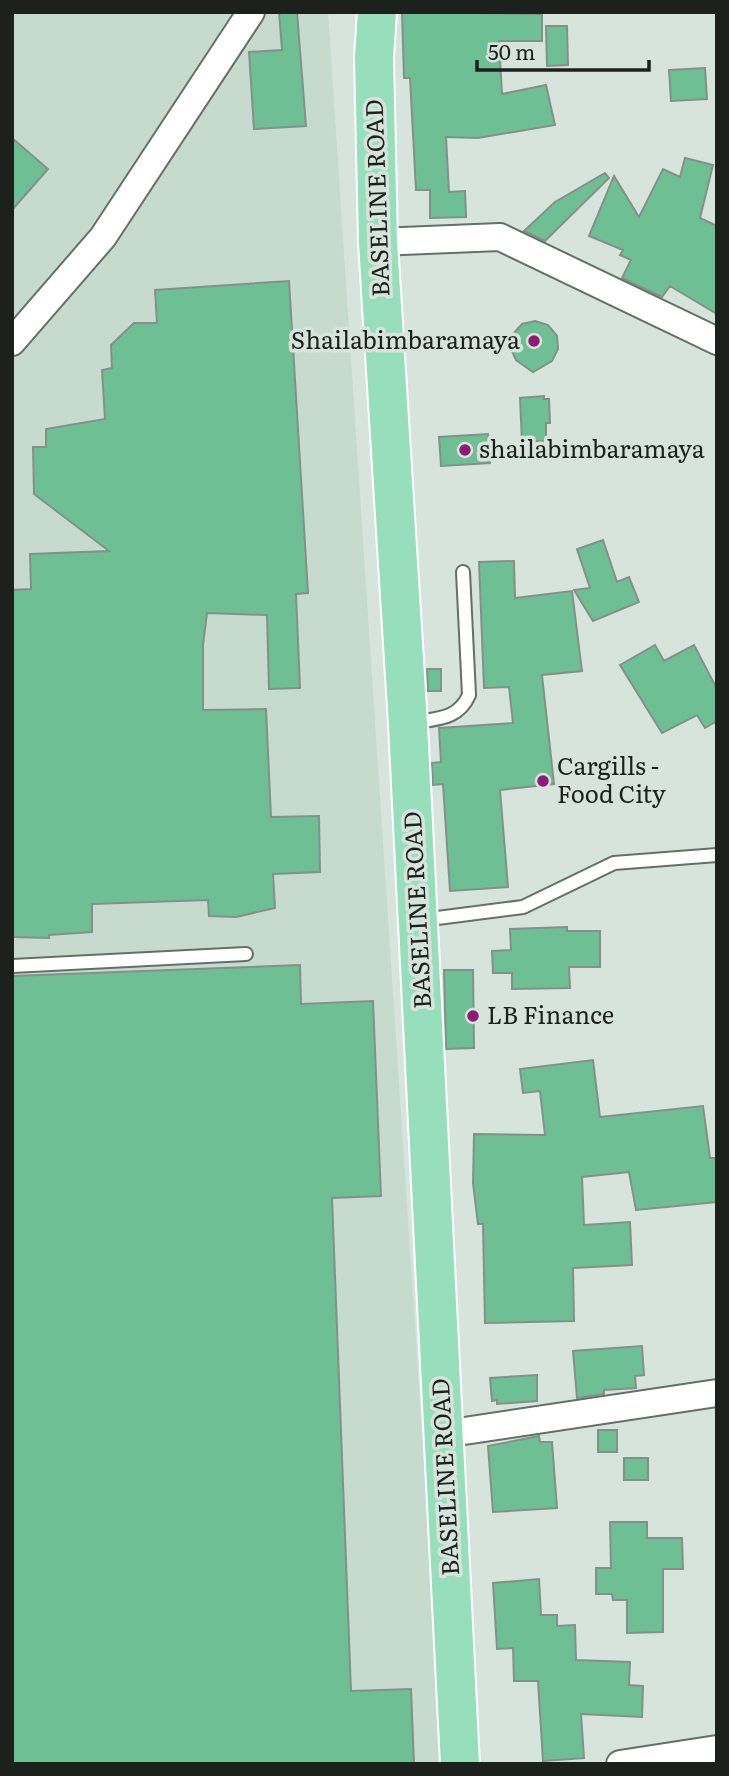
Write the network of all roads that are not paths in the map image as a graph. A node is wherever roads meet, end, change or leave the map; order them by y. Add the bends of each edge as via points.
1 (251, 12) edge
2 (362, 12) edge
3 (377, 12) edge
4 (374, 57) junction
5 (377, 242) junction
6 (717, 341) edge
7 (12, 342) edge
8 (463, 572) dead end
9 (408, 724) junction
10 (717, 855) edge
11 (418, 920) junction
12 (246, 954) dead end
13 (12, 966) edge
14 (717, 1393) edge
15 (444, 1434) junction
16 (717, 1749) edge
17 (460, 1764) edge
18 (620, 1764) edge

1 - 7 street via 103,237
2 - 4 main road, BASELINE ROAD
3 - 4 main road, BASELINE ROAD
4 - 5 main road, BASELINE ROAD
5 - 6 street via 500,237
5 - 9 main road, BASELINE ROAD
8 - 9 lane via 469,695 463,709 449,716
9 - 11 main road, BASELINE ROAD
10 - 11 lane via 614,863 523,907
11 - 15 main road, BASELINE ROAD
12 - 13 lane
14 - 15 street
15 - 17 main road, BASELINE ROAD
16 - 18 street

